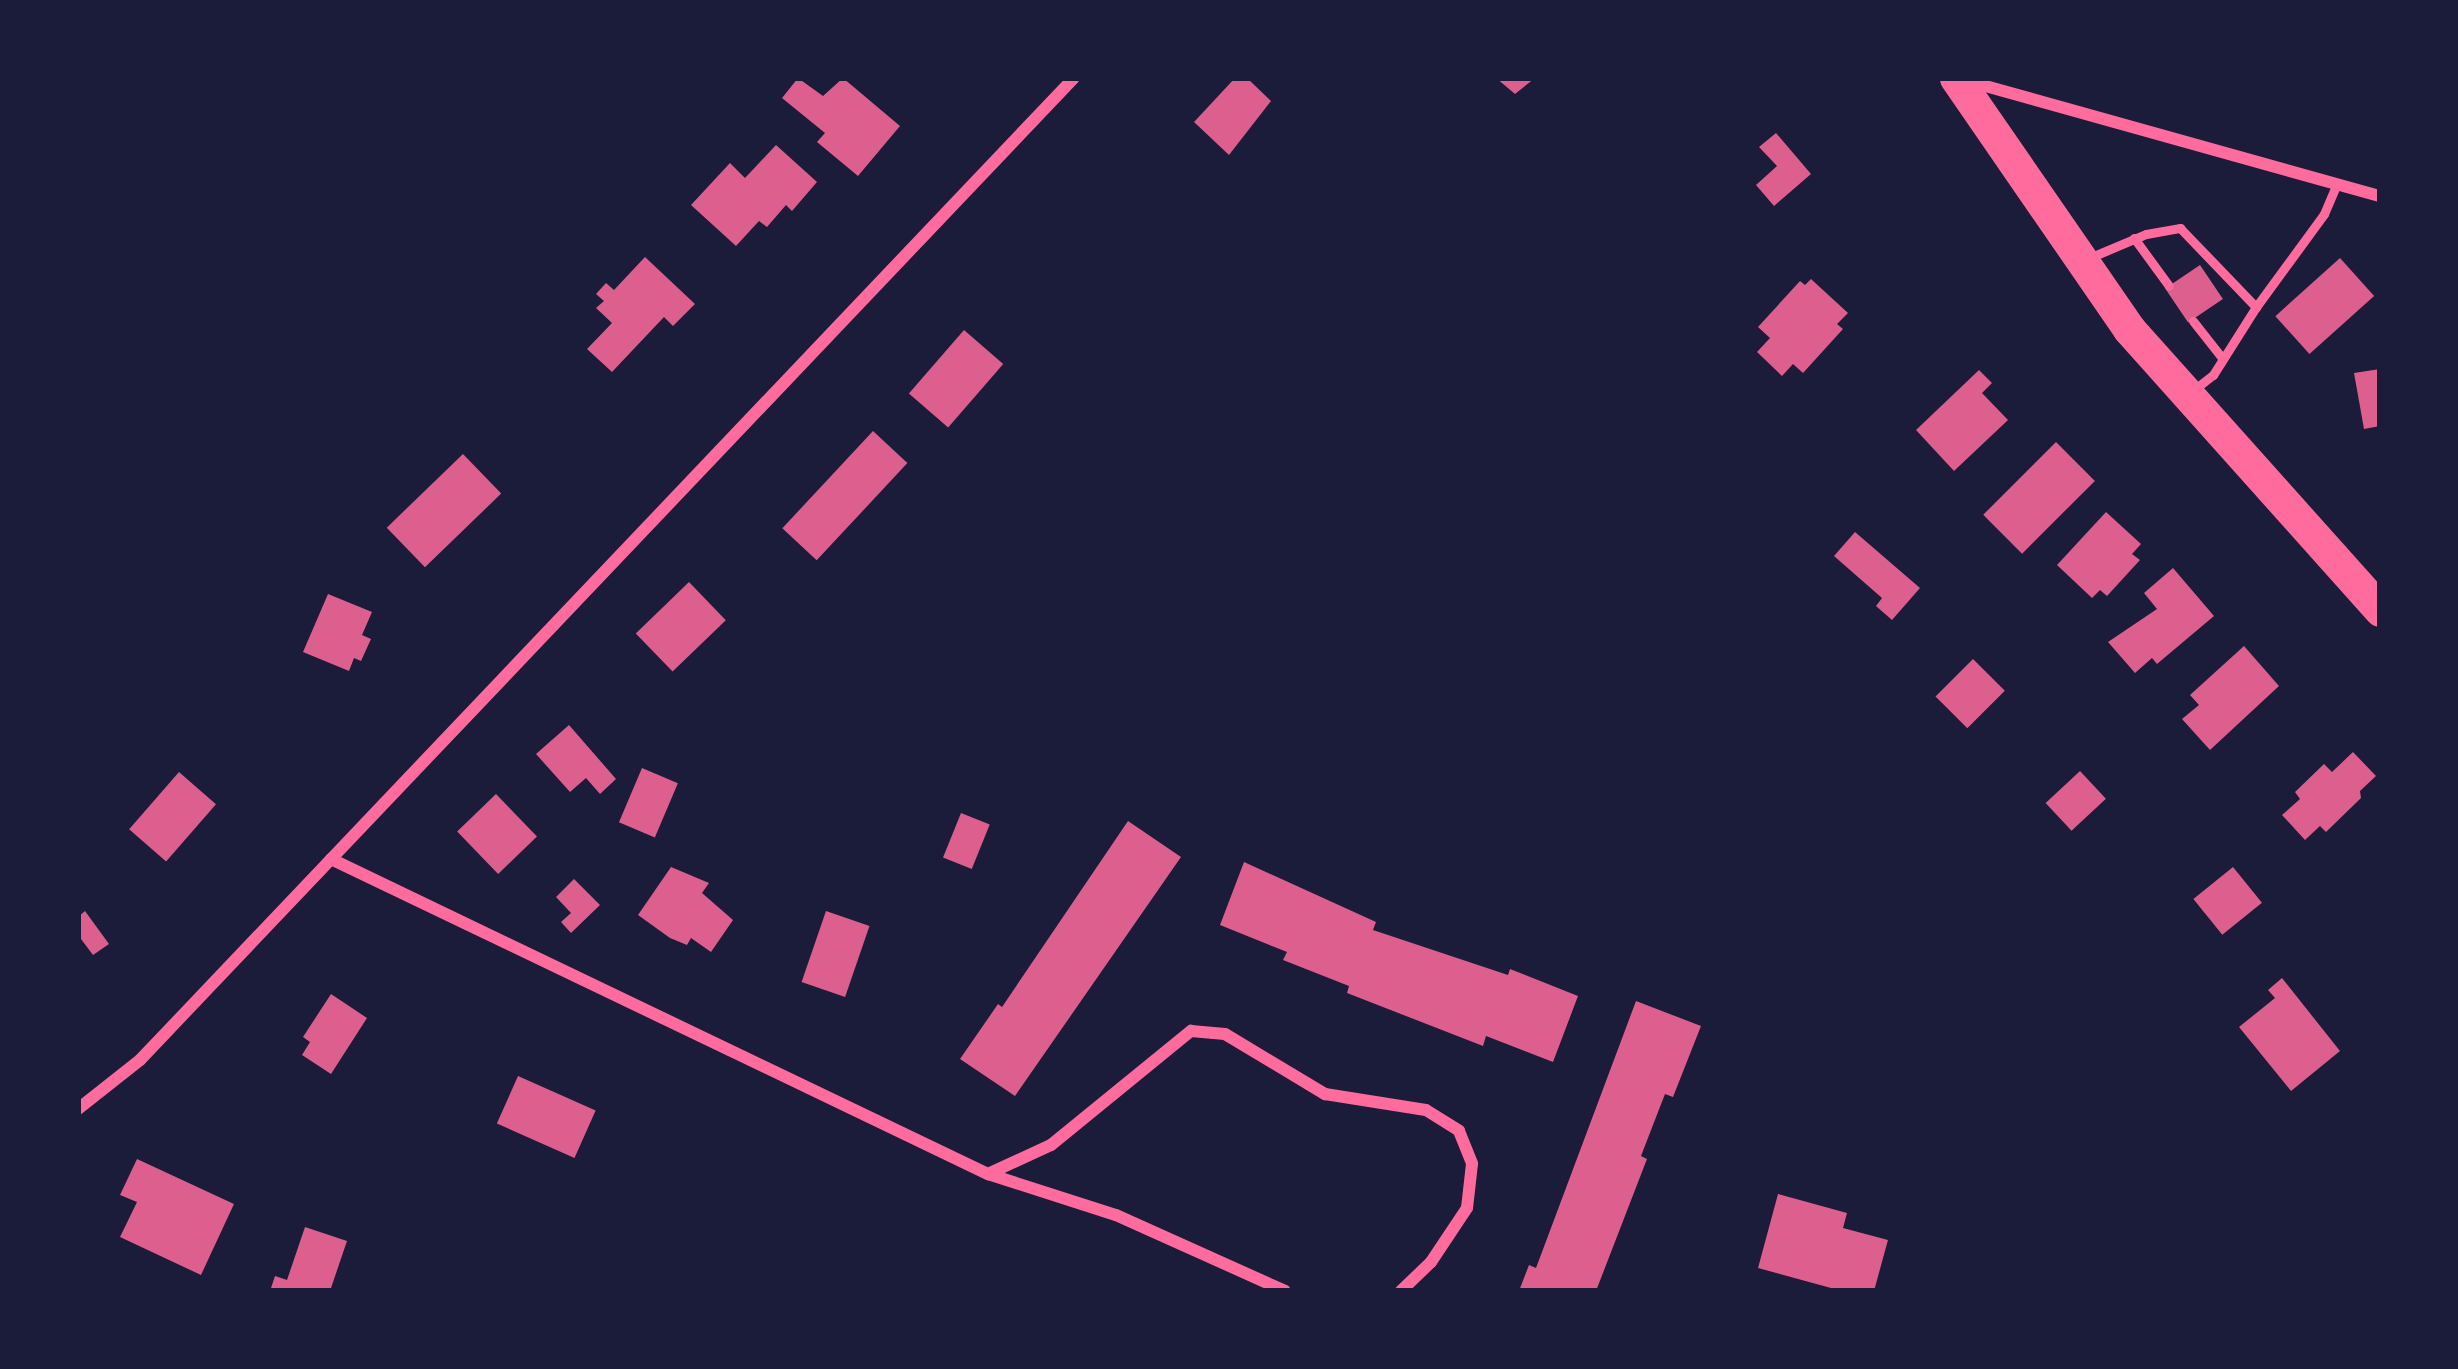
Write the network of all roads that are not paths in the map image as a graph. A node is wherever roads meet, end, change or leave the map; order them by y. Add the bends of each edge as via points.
1 (1074, 78) edge
2 (1956, 78) edge
3 (2337, 184) junction
4 (2380, 196) edge
5 (2134, 238) junction
6 (2083, 262) junction
7 (2169, 286) dead end
8 (2256, 307) junction
9 (2193, 320) dead end
10 (2223, 358) junction
11 (2188, 395) junction
12 (2380, 610) edge
13 (331, 859) junction
14 (78, 1109) edge
15 (988, 1174) junction
16 (1285, 1291) edge
17 (1401, 1291) edge

1 - 13 street
2 - 3 street
2 - 6 highway
3 - 4 street
3 - 8 lane
5 - 6 lane
5 - 7 lane
5 - 8 lane via 2180,228
6 - 11 highway
8 - 10 lane
9 - 10 lane
10 - 11 lane
11 - 12 highway
13 - 14 street via 140,1060
13 - 15 street
15 - 16 street via 1116,1215
15 - 17 street via 1051,1144 1191,1031 1225,1034 1325,1094 1426,1110 1459,1131 1472,1164 1467,1208

